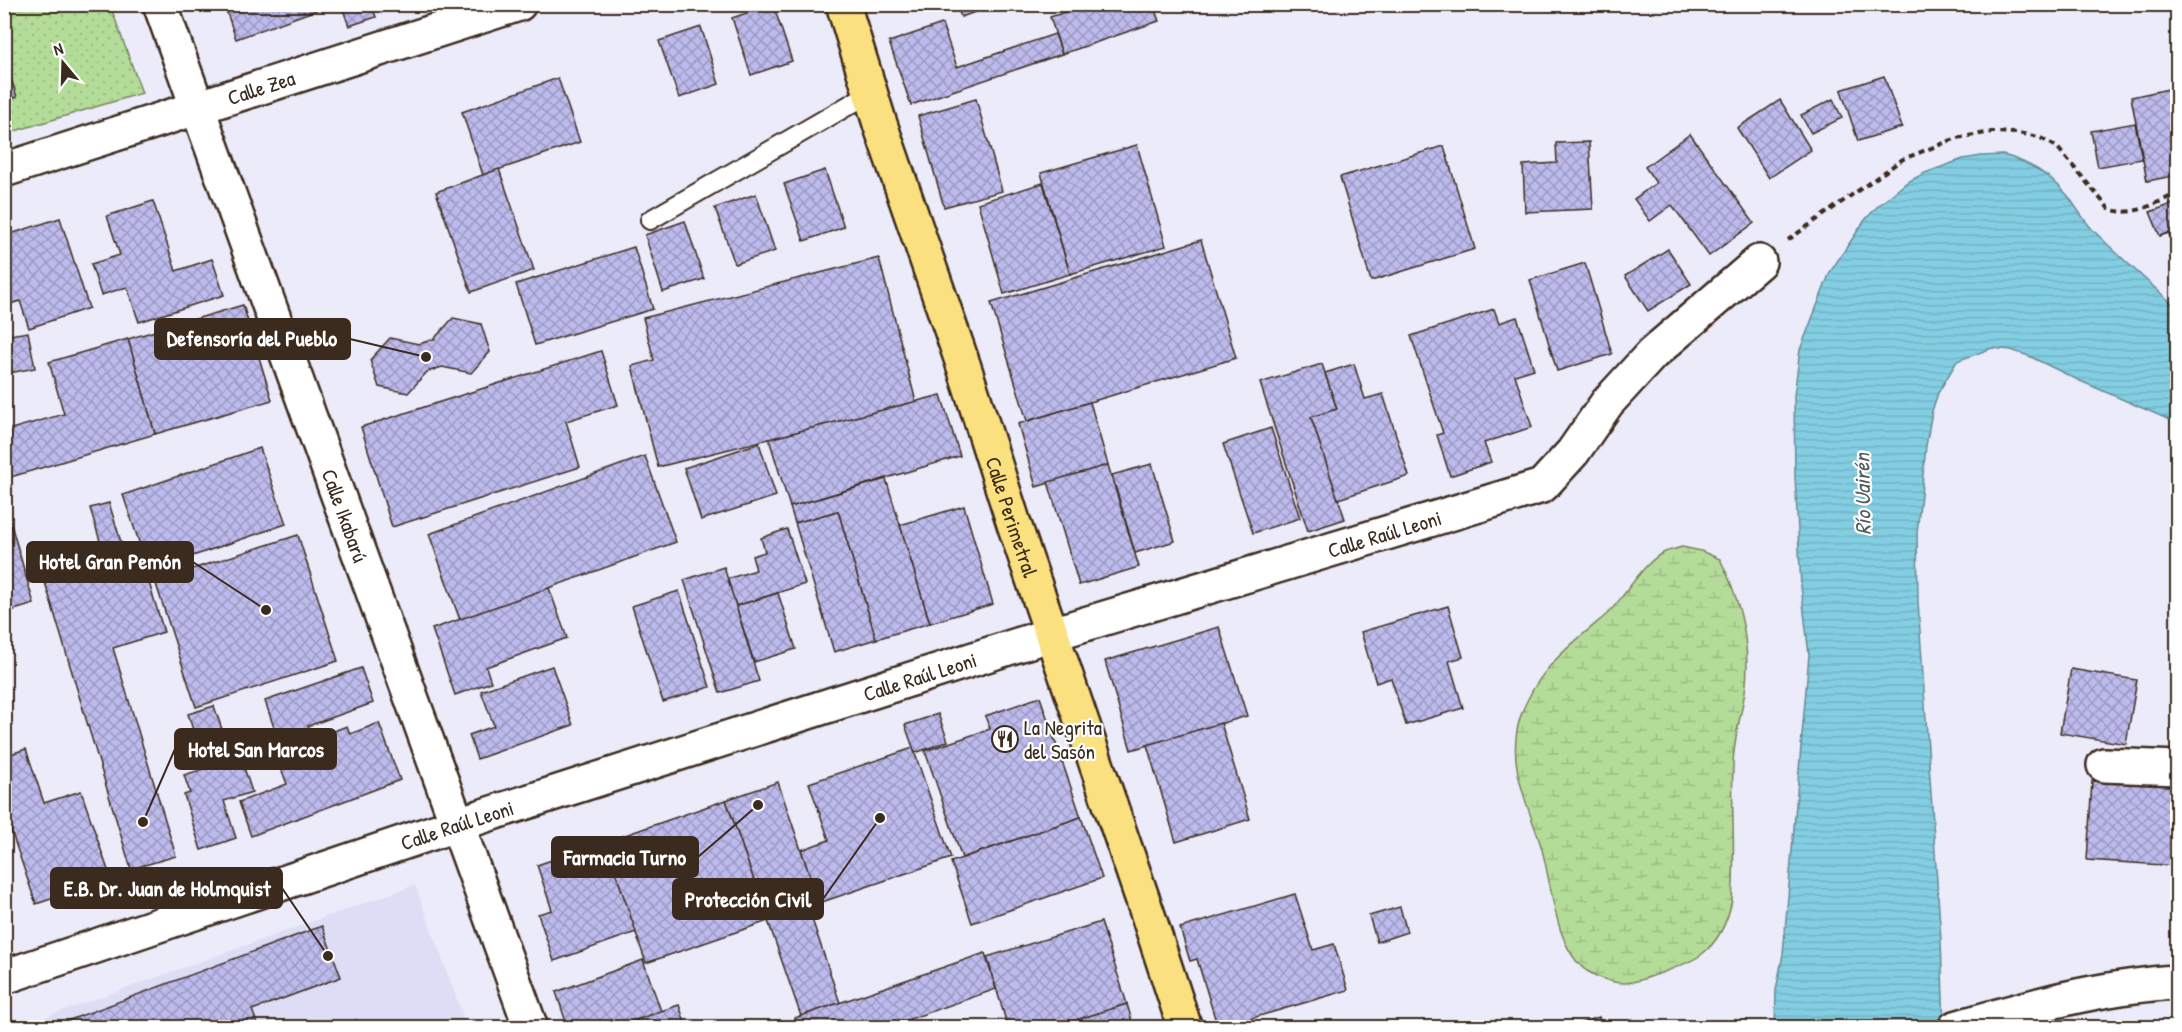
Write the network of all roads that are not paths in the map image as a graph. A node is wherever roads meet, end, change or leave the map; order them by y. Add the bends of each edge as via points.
1 (160, 4) edge
2 (519, 4) edge
3 (843, 4) edge
4 (870, 93) junction
5 (198, 108) junction
6 (4, 170) edge
7 (650, 220) dead end
8 (1759, 262) road end
9 (1052, 634) junction
10 (2104, 765) dead end
11 (2178, 768) edge
12 (458, 824) junction
13 (4, 977) edge
14 (2178, 982) edge
15 (531, 1028) edge
16 (1185, 1028) edge
17 (1955, 1028) edge

1 - 5 street, Calle Ikabarú
2 - 5 street, Calle Zea
3 - 4 highway, Calle Perimetral
4 - 7 lane
4 - 9 highway, Calle Perimetral
5 - 6 street, Calle Zea
5 - 12 street, Calle Ikabarú
8 - 9 street, Calle Raúl Leoni via 1652,354 1607,403 1573,452 1542,486
9 - 12 street, Calle Raúl Leoni
9 - 16 highway, Calle Perimetral
10 - 11 street
12 - 13 street, Calle Raúl Leoni
12 - 15 street, Calle Ikabarú
14 - 17 street via 2096,992

